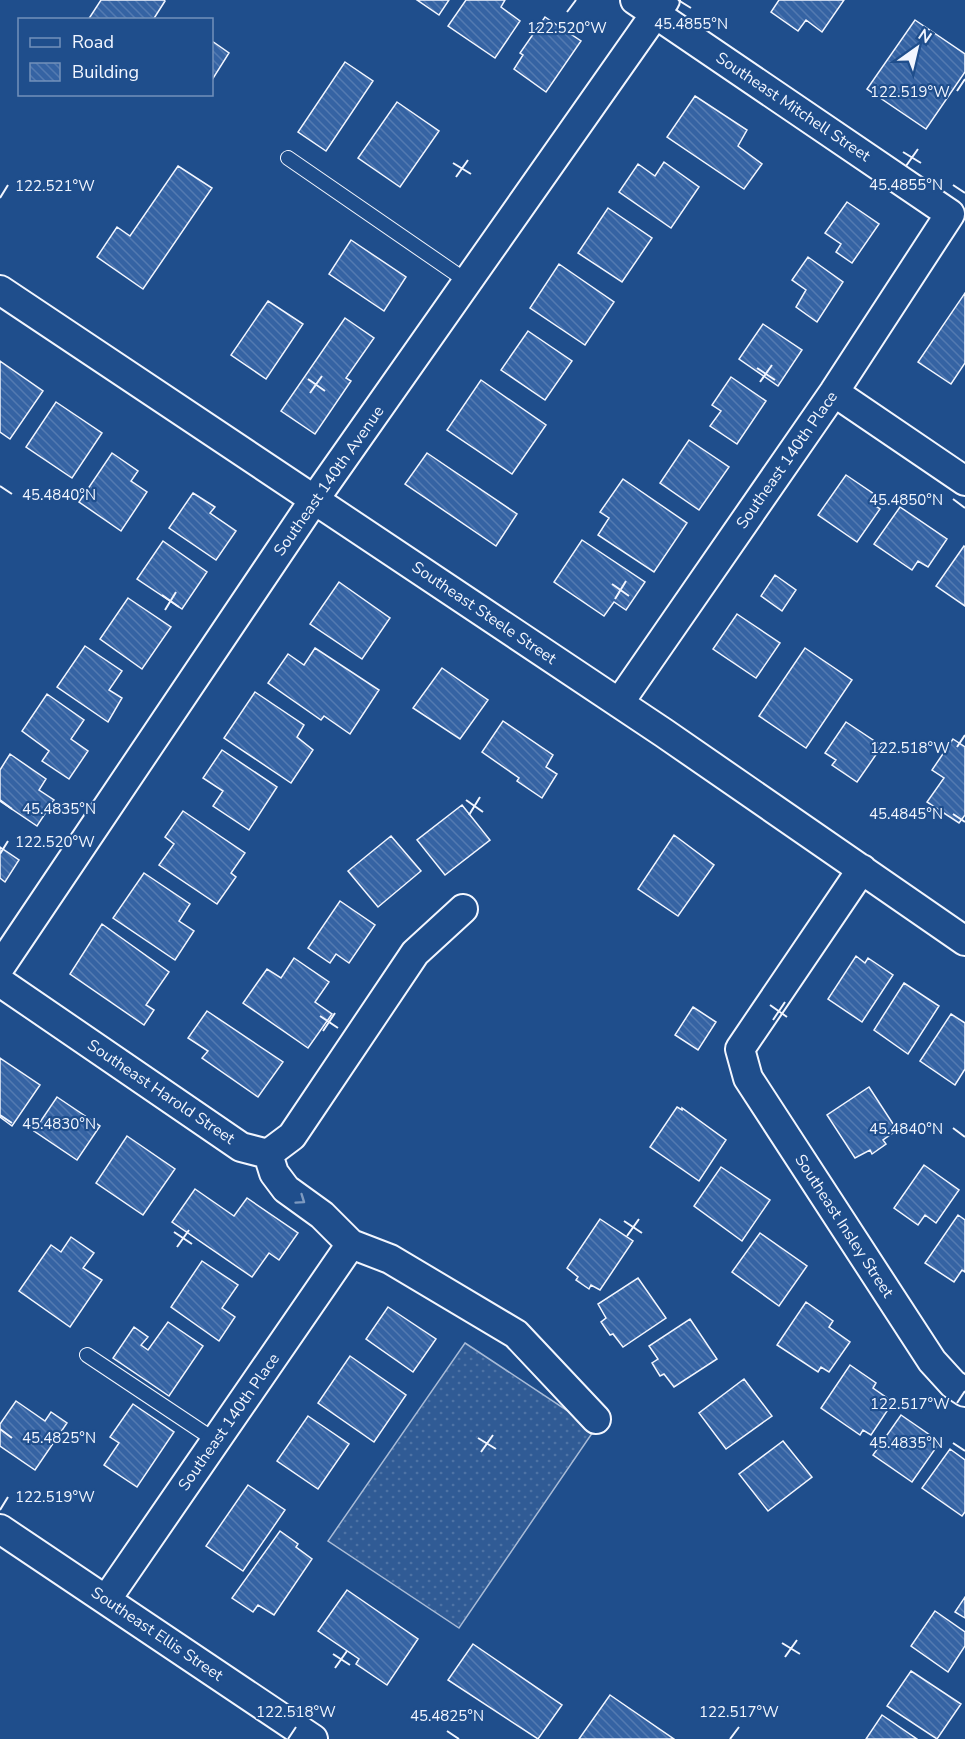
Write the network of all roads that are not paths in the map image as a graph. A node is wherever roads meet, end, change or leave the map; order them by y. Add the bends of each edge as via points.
1 (652, 5) edge
2 (288, 158) dead end
3 (950, 214) joint
4 (468, 282) junction
5 (0, 290) edge
6 (834, 392) junction
7 (965, 481) edge
8 (314, 500) junction
9 (619, 703) junction
10 (862, 869) junction
11 (462, 909) dead end
12 (965, 941) edge
13 (0, 966) edge
14 (0, 982) edge
15 (268, 1154) junction
16 (351, 1244) junction
17 (87, 1355) dead end
18 (965, 1392) edge
19 (596, 1419) dead end
20 (216, 1440) junction
21 (0, 1529) edge
22 (106, 1600) junction
23 (313, 1739) edge

1 - 3 street, Southeast Mitchell Street
1 - 4 street, Southeast 140th Avenue
2 - 4 lane
3 - 6 street, Southeast 140th Place
4 - 8 street, Southeast 140th Avenue
5 - 8 street, Southeast Steele Street
6 - 7 street
6 - 9 street, Southeast 140th Place
8 - 9 street, Southeast Steele Street
8 - 13 street, Southeast 140th Avenue
9 - 10 street, Southeast Steele Street
10 - 12 street, Southeast Steele Street
10 - 18 street, Southeast Insley Street via 740,1049 748,1078 932,1361
11 - 15 street via 415,953 292,1136
14 - 15 street, Southeast Harold Street via 241,1147
15 -> 16 street via 274,1173 286,1190 322,1215
16 - 19 street via 390,1259 516,1334
16 - 20 street, Southeast 140th Place
17 - 20 lane
20 - 22 street, Southeast 140th Place
21 - 22 street, Southeast Ellis Street
22 - 23 street, Southeast Ellis Street

